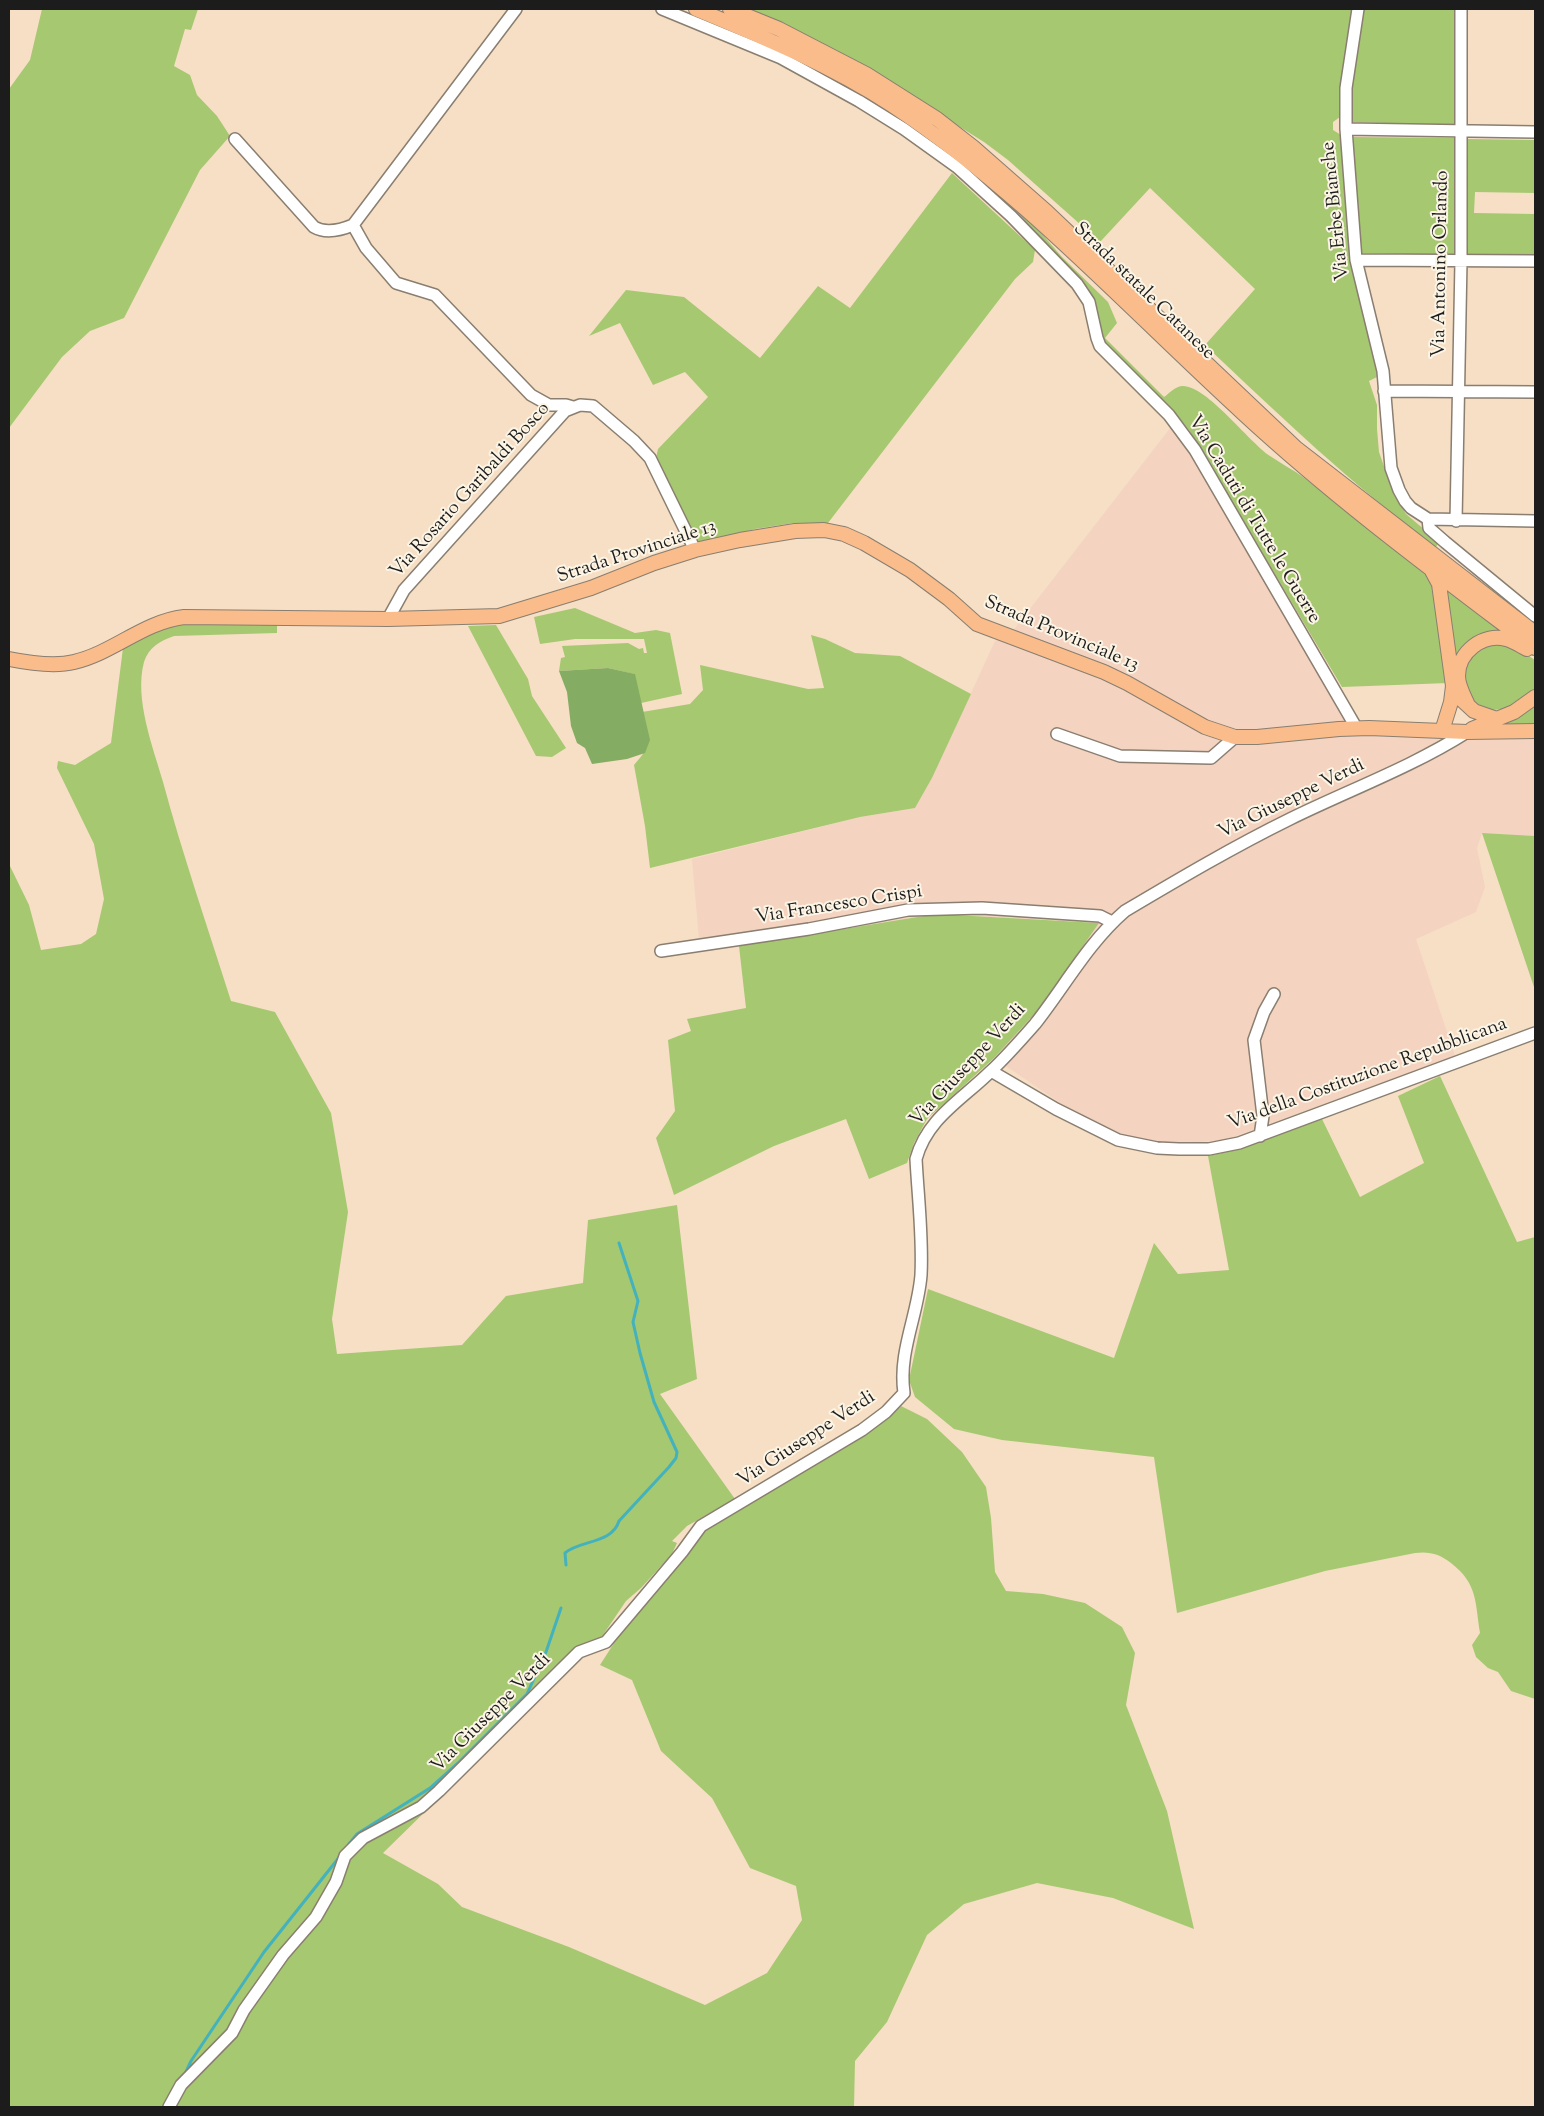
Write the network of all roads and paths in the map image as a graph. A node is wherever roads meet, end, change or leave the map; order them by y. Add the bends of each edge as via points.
1 (516, 9) edge
2 (662, 9) edge
3 (696, 9) edge
4 (730, 9) edge
5 (1358, 9) edge
6 (1461, 9) edge
7 (1346, 129) junction
8 (1462, 131) junction
9 (1535, 132) edge
10 (234, 139) dead end
11 (353, 225) junction
12 (1356, 260) junction
13 (1461, 261) junction
14 (1535, 261) edge
15 (1384, 391) junction
16 (1458, 392) junction
17 (1535, 392) edge
18 (573, 407) junction
19 (1428, 519) junction
20 (1456, 521) junction
21 (1535, 521) edge
22 (695, 550) junction
23 (1430, 568) junction
24 (1535, 616) edge
25 (388, 619) junction
26 (1535, 633) edge
27 (1535, 648) edge
28 (1535, 654) edge
29 (9, 659) edge
30 (1452, 686) junction
31 (1535, 697) edge
32 (1468, 705) junction
33 (1497, 719) junction
34 (1356, 729) junction
35 (1442, 730) junction
36 (1535, 731) edge
37 (1467, 732) junction
38 (1056, 734) dead end
39 (1235, 736) junction
40 (1440, 749) junction
41 (1112, 922) junction
42 (661, 951) dead end
43 (1274, 994) dead end
44 (1535, 1033) edge
45 (991, 1071) junction
46 (1260, 1136) junction
47 (169, 2107) edge

1 - 11 street
2 - 34 street, Via Caduti di Tutte le Guerre via 781,58 904,129 957,167 1071,277 1089,302 1100,346 1168,415 1195,450
3 - 23 main road, Strada statale Catanese via 773,41 857,84 928,130 1034,215 1290,456
4 - 26 main road, Strada statale Catanese via 779,29 866,74 973,147 1047,212 1296,448
5 - 7 street, Via Erbe Bianche via 1346,88
6 - 8 street, Via Antonino Orlando
7 - 8 street
7 - 12 street, Via Erbe Bianche
8 - 9 street
8 - 13 street, Via Antonino Orlando
10 - 11 street via 314,228 330,231
11 - 18 street via 366,248 396,283 435,295 531,395 549,405
12 - 13 street
12 - 15 street, Via Erbe Bianche via 1383,371
13 - 14 street
13 - 16 street, Via Antonino Orlando
15 - 16 street
15 - 19 street, Via Erbe Bianche via 1391,468 1405,501
16 - 17 street
16 - 20 street, Via Antonino Orlando
18 - 22 street, Via Rosario Garibaldi Bosco via 593,406 650,458
18 - 25 street, Via Rosario Garibaldi Bosco via 565,411 404,590
19 - 20 street
19 - 24 street via 1429,528
20 - 21 street
22 - 25 main road, Strada Provinciale 13 via 591,588 499,616
22 - 39 main road, Strada Provinciale 13 via 794,530 844,534 910,570 977,624 1104,672 1205,727
23 - 27 main road, Strada statale Catanese
23 - 30 main road via 1439,584
25 - 29 main road, Strada Provinciale 13 via 184,617 149,626 106,650 72,663
28 - 32 main road via 1498,638 1473,646 1462,660 1458,677
30 - 32 main road
30 - 35 main road via 1451,702
31 - 33 main road
32 - 33 main road via 1483,716
33 - 37 main road
34 - 35 main road, Strada Provinciale 13
34 - 39 main road, Strada Provinciale 13 via 1257,738
35 - 37 main road, Strada Provinciale 13
35 - 40 street
36 - 37 main road, Strada Provinciale 13
37 - 40 street, Via Giuseppe Verdi
38 - 39 street via 1120,756 1211,758
40 - 41 street, Via Giuseppe Verdi via 1216,857
41 - 42 street, Via Francesco Crispi via 1100,916 982,908 908,910 809,929
41 - 45 street, Via Giuseppe Verdi via 1034,1024
43 - 46 street via 1254,1040 1263,1116
44 - 46 street, Via della Costituzione Repubblicana
45 - 46 street, Via della Costituzione Repubblicana via 1118,1140 1157,1148 1209,1149
45 - 47 street, Via Giuseppe Verdi via 928,1130 916,1159 921,1276 905,1353 904,1392 886,1412 862,1430 701,1526 606,1642 579,1652 421,1807 363,1838 345,1856 336,1882 316,1917 283,1955 244,2010 232,2033 181,2085

